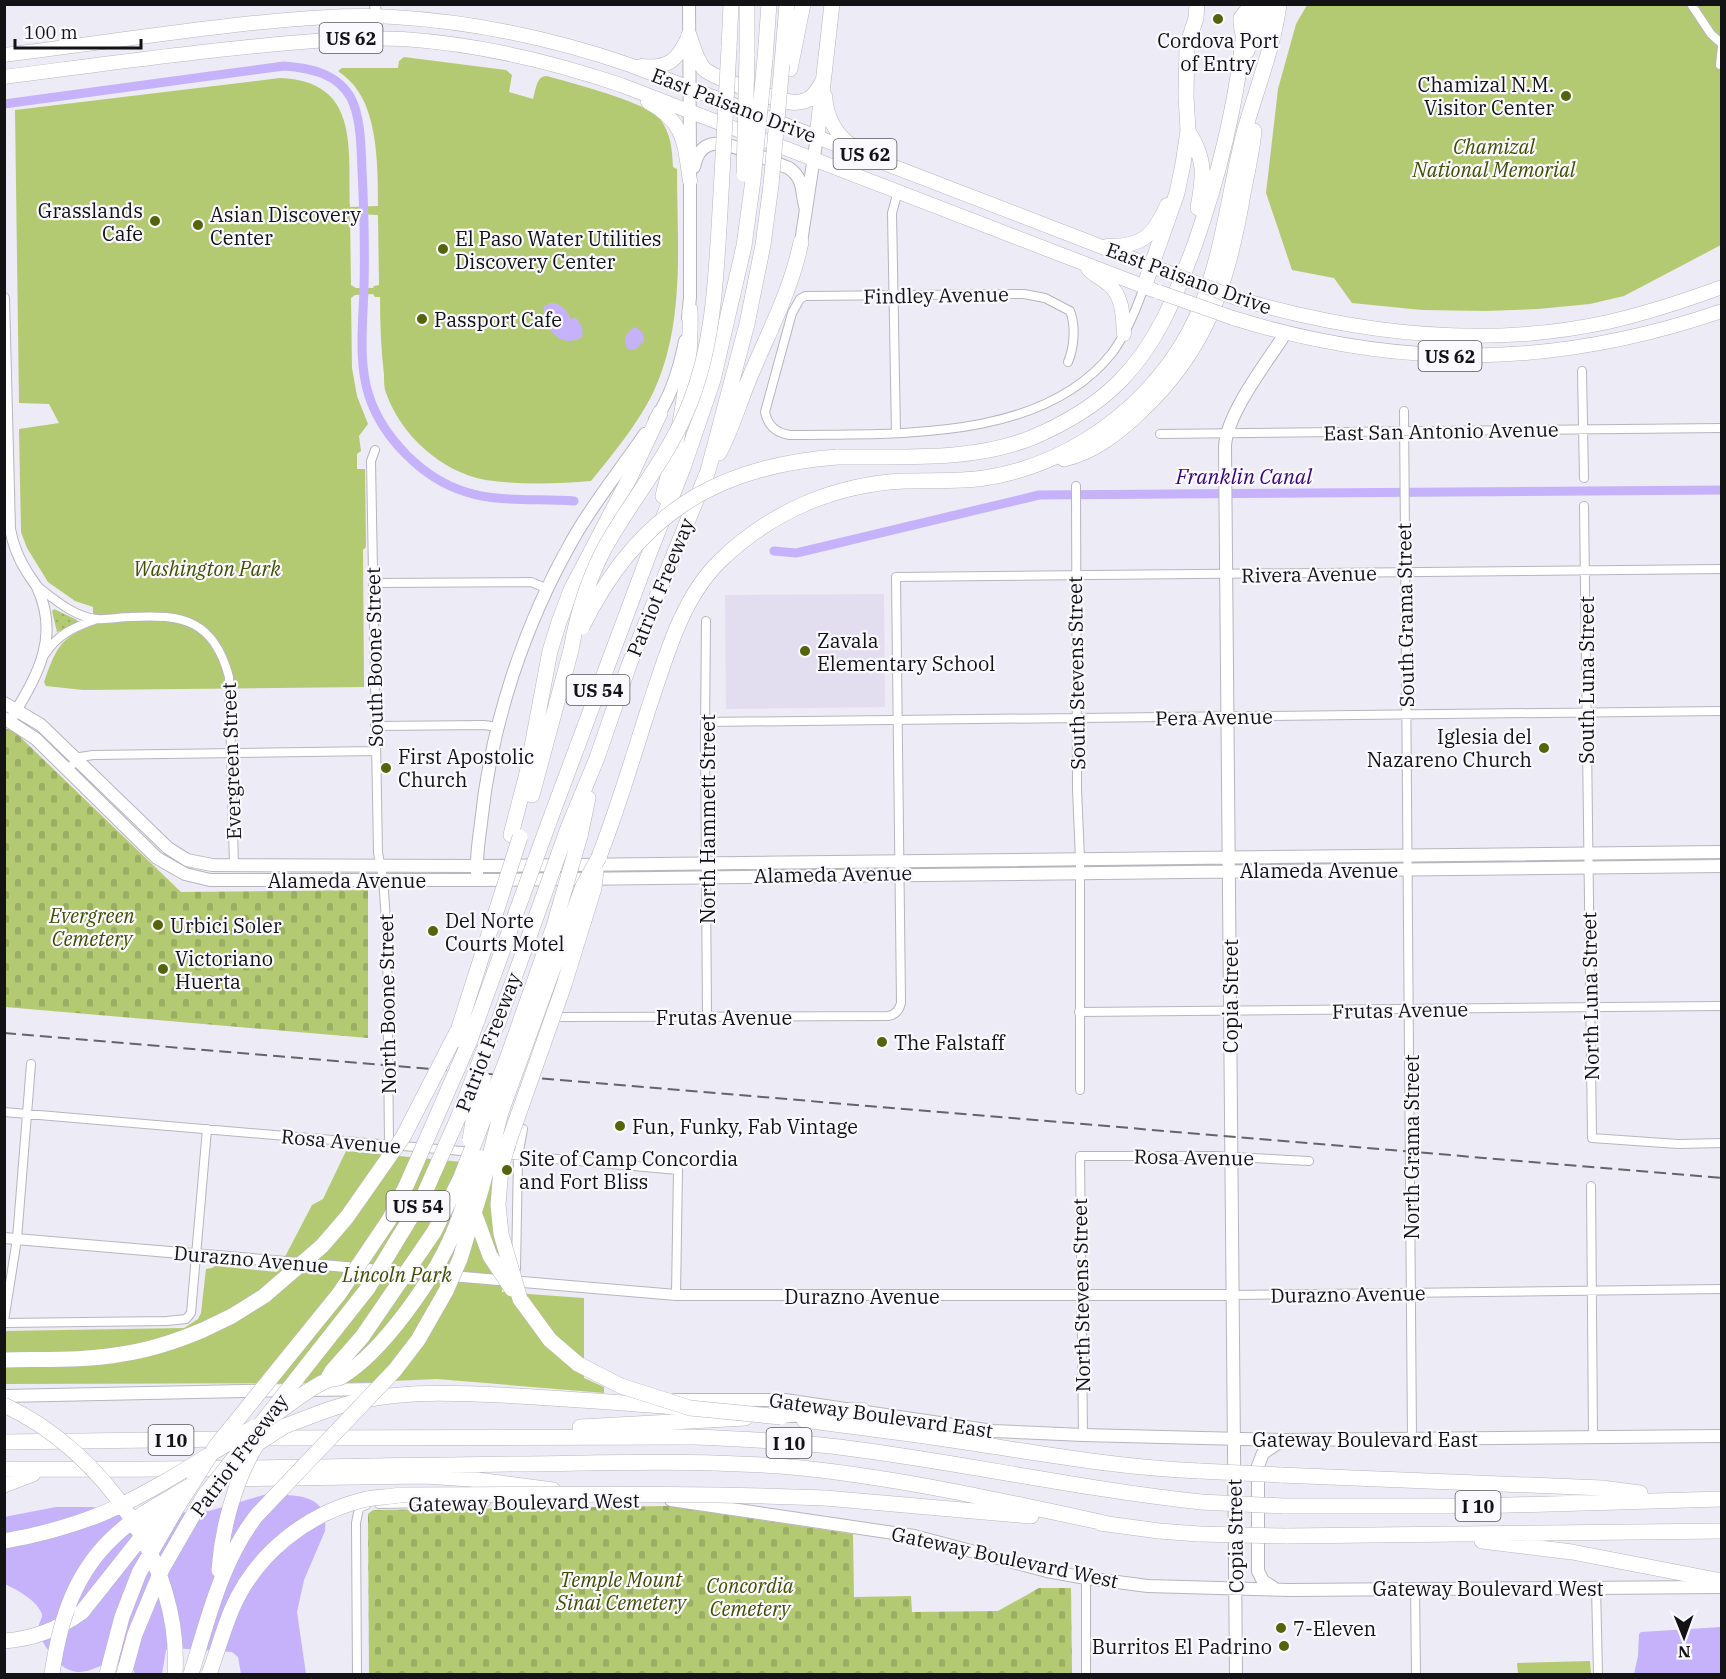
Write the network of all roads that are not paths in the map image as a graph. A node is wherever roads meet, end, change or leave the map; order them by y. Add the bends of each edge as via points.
1 (689, 4) edge
2 (731, 4) edge
3 (747, 4) edge
4 (769, 4) edge
5 (787, 4) edge
6 (803, 4) edge
7 (832, 4) edge
8 (1197, 4) edge
9 (1248, 4) edge
10 (1257, 4) edge
11 (1270, 4) edge
12 (1279, 4) edge
13 (1284, 4) edge
14 (1691, 4) edge
15 (375, 10) edge
16 (689, 35) junction
17 (532, 36) junction
18 (378, 39) junction
19 (1722, 46) edge
20 (1266, 50) junction
21 (4, 55) edge
22 (528, 58) junction
23 (630, 65) junction
24 (1720, 65) edge
25 (786, 66) junction
26 (1239, 68) junction
27 (4, 77) edge
28 (823, 81) junction
29 (1259, 84) junction
30 (621, 85) junction
31 (689, 89) junction
32 (690, 111) junction
33 (1188, 131) junction
34 (817, 137) junction
35 (860, 153) junction
36 (814, 159) junction
37 (748, 177) junction
38 (1179, 179) junction
39 (690, 181) junction
40 (898, 191) junction
41 (807, 209) junction
42 (1001, 209) junction
43 (954, 213) junction
44 (801, 242) joint
45 (1100, 246) junction
46 (1191, 253) junction
47 (1083, 263) junction
48 (1152, 266) junction
49 (1722, 287) edge
50 (1208, 288) junction
51 (1152, 290) junction
52 (894, 295) junction
53 (4, 298) edge
54 (690, 310) junction
55 (1722, 311) edge
56 (1334, 323) junction
57 (1124, 334) junction
58 (1285, 334) junction
59 (1068, 362) dead end
60 (1582, 370) dead end
61 (5, 401) edge
62 (1404, 411) dead end
63 (660, 413) junction
64 (1722, 428) edge
65 (1583, 429) junction
66 (1404, 431) junction
67 (896, 433) junction
68 (1160, 434) dead end
69 (1226, 434) junction
70 (375, 450) dead end
71 (1046, 459) junction
72 (708, 471) junction
73 (1584, 478) dead end
74 (1076, 486) dead end
75 (1584, 506) dead end
76 (648, 554) junction
77 (1722, 569) edge
78 (1586, 571) junction
79 (1405, 573) junction
80 (1075, 575) junction
81 (1225, 575) junction
82 (374, 583) junction
83 (37, 586) junction
84 (548, 589) junction
85 (97, 619) junction
86 (706, 621) dead end
87 (572, 650) junction
88 (45, 655) junction
89 (4, 703) edge
90 (17, 709) junction
91 (1722, 711) edge
92 (1586, 712) junction
93 (1406, 714) junction
94 (1227, 717) junction
95 (1077, 718) junction
96 (7, 719) edge
97 (898, 720) junction
98 (706, 722) junction
99 (375, 726) junction
100 (498, 727) junction
101 (376, 751) junction
102 (232, 753) junction
103 (77, 760) junction
104 (67, 770) junction
105 (574, 832) junction
106 (515, 836) junction
107 (1722, 852) edge
108 (1587, 854) junction
109 (1408, 855) junction
110 (599, 857) junction
111 (1229, 857) junction
112 (380, 865) junction
113 (234, 866) junction
114 (477, 866) junction
115 (1080, 866) junction
116 (1722, 866) edge
117 (901, 867) junction
118 (1588, 868) junction
119 (706, 869) junction
120 (1408, 869) junction
121 (1229, 870) junction
122 (383, 878) junction
123 (477, 879) junction
124 (1722, 1006) edge
125 (1589, 1008) junction
126 (1410, 1009) junction
127 (1230, 1011) junction
128 (1079, 1012) junction
129 (561, 1017) dead end
130 (707, 1017) junction
131 (498, 1023) junction
132 (457, 1032) junction
133 (31, 1064) dead end
134 (1080, 1090) dead end
135 (417, 1110) junction
136 (4, 1112) edge
137 (501, 1112) junction
138 (27, 1114) junction
139 (207, 1129) junction
140 (523, 1129) dead end
141 (425, 1142) junction
142 (1722, 1143) edge
143 (389, 1145) junction
144 (518, 1156) junction
145 (1080, 1156) joint
146 (1231, 1157) junction
147 (1308, 1161) dead end
148 (1591, 1186) dead end
149 (4, 1238) edge
150 (17, 1239) junction
151 (197, 1254) junction
152 (516, 1281) junction
153 (1722, 1289) edge
154 (1592, 1291) junction
155 (1412, 1293) junction
156 (676, 1295) junction
157 (1233, 1295) junction
158 (1081, 1296) junction
159 (520, 1299) junction
160 (4, 1322) edge
161 (4, 1360) edge
162 (304, 1369) junction
163 (327, 1380) junction
164 (4, 1396) edge
165 (4, 1405) edge
166 (690, 1408) junction
167 (862, 1410) junction
168 (4, 1432) edge
169 (1083, 1435) junction
170 (1722, 1436) edge
171 (342, 1437) junction
172 (423, 1437) junction
173 (1593, 1437) junction
174 (1412, 1438) junction
175 (1233, 1439) junction
176 (1282, 1440) junction
177 (4, 1442) edge
178 (216, 1446) junction
179 (4, 1469) edge
180 (50, 1470) junction
181 (373, 1471) junction
182 (4, 1485) edge
183 (628, 1499) junction
184 (1672, 1499) junction
185 (1722, 1499) edge
186 (1109, 1524) junction
187 (1722, 1531) edge
188 (1399, 1534) junction
189 (4, 1541) edge
190 (1086, 1578) junction
191 (1722, 1581) edge
192 (1596, 1587) junction
193 (1722, 1587) edge
194 (1236, 1588) junction
195 (1415, 1588) junction
196 (1276, 1589) junction
197 (82, 1612) junction
198 (9, 1640) edge
199 (47, 1674) edge
200 (107, 1674) edge
201 (124, 1674) edge
202 (176, 1674) edge
203 (191, 1674) edge
204 (209, 1674) edge
205 (216, 1674) edge
206 (357, 1674) edge
207 (1086, 1674) edge
208 (1236, 1674) edge
209 (1416, 1674) edge
210 (1598, 1674) edge

1 - 16 main road
2 - 87 highway, bridge via 716,290 703,363 674,438 594,571 577,618
3 - 37 highway, bridge
4 - 37 highway, bridge
5 - 25 highway
6 - 25 highway
7 - 28 highway
8 - 33 highway via 1187,46
9 - 26 highway via 1241,18
10 - 26 highway via 1252,39
11 - 20 highway
12 - 20 highway
13 - 20 highway via 1276,36
14 - 19 street
15 - 17 main road, East Paisano Drive / US 62
15 - 18 street
15 - 21 main road, East Paisano Drive / US 62
16 - 23 main road via 673,61 652,67
16 - 28 highway via 704,69 775,98 803,102 817,92
16 - 31 main road
17 - 22 main road
17 - 23 main road, East Paisano Drive / US 62
18 - 22 main road, East Paisano Drive / US 62 via 463,46
18 - 27 main road, East Paisano Drive / US 62 via 220,49
19 - 24 street
20 - 29 highway
22 - 30 main road, East Paisano Drive / US 62
23 - 31 main road, East Paisano Drive / US 62
25 - 72 highway, Patriot Freeway / US 54, bridge via 759,264
26 - 46 highway via 1227,133
28 - 34 highway
28 - 35 main road via 829,120
29 - 50 highway
29 - 71 highway via 1254,135 1233,245 1215,306 1200,338 1166,386 1119,431 1084,453
30 - 32 main road, East Paisano Drive / US 62
30 - 39 main road via 659,108 675,123
31 - 32 main road
31 - 34 main road, East Paisano Drive / US 62
32 - 36 main road, East Paisano Drive / US 62
32 - 39 main road
33 - 38 highway
33 - 46 highway via 1202,160
34 - 35 main road, East Paisano Drive / US 62
34 - 36 main road
35 - 42 main road, East Paisano Drive / US 62
36 - 40 main road, East Paisano Drive / US 62
36 - 41 main road
37 - 76 highway, Patriot Freeway / US 54 via 744,246 713,380
38 - 45 main road via 1149,235 1132,244
38 - 48 highway
39 - 41 main road via 703,148 717,143 729,145 789,168 801,180 801,196
39 - 54 main road
40 - 43 main road, East Paisano Drive / US 62
40 - 52 street via 892,213
41 - 44 main road
42 - 43 main road via 985,217
42 - 45 main road, East Paisano Drive / US 62
43 - 47 main road, East Paisano Drive / US 62
44 - 72 highway via 785,297 725,442
45 - 48 main road, East Paisano Drive / US 62
46 - 87 highway, bridge via 1179,290 1160,327 1138,361 1097,401 1054,427 999,447 960,454 786,462 712,488 670,514 628,554 605,585
47 - 51 main road, East Paisano Drive / US 62
47 - 57 main road via 1116,292
48 - 50 main road, East Paisano Drive / US 62, bridge
48 - 51 highway
49 - 56 main road, East Paisano Drive / US 62 via 1670,306 1607,322 1518,334 1432,335
50 - 56 main road, East Paisano Drive / US 62, bridge
50 - 71 highway via 1188,334 1147,391 1108,425
51 - 57 street
51 - 58 main road, East Paisano Drive / US 62, bridge
52 - 59 street, Findley Avenue via 1024,294 1045,298 1070,311 1072,352
52 - 67 street
52 - 67 street, Findley Avenue via 800,299 765,407 766,418 775,430 790,435
53 - 61 street
54 - 63 main road via 684,348
54 - 76 highway via 690,363 679,428
55 - 58 main road, East Paisano Drive / US 62 via 1632,338 1525,354 1406,354
56 - 58 main road via 1320,328 1296,324
57 - 67 street via 1097,369 1052,401 961,427
58 - 69 main road, Copia Street
60 - 65 street
61 - 83 street via 10,530 17,556
62 - 66 street, South Grama Street
63 - 84 main road via 590,511
63 - 106 highway via 559,622
64 - 65 street, East San Antonio Avenue
65 - 66 street, East San Antonio Avenue
65 - 73 street
66 - 69 street, East San Antonio Avenue
66 - 79 street, South Grama Street
68 - 69 street, East San Antonio Avenue
69 - 81 main road, Copia Street
70 - 82 street, South Boone Street via 371,461
71 - 110 highway via 1022,470 984,478 877,483 822,496 778,517 735,547 716,564 685,611 665,658
72 - 105 highway, Patriot Freeway / US 54 via 628,665
74 - 80 street, South Stevens Street
75 - 78 street, South Luna Street
76 - 141 highway, Patriot Freeway / US 54, bridge via 470,1040
77 - 78 street, Rivera Avenue
78 - 79 street, Rivera Avenue
78 - 92 street, South Luna Street
79 - 81 street, Rivera Avenue
79 - 93 street, South Grama Street
80 - 81 street, Rivera Avenue
80 - 95 street, South Stevens Street
80 - 97 street, Rivera Avenue via 896,577
81 - 94 main road, Copia Street
82 - 84 street via 531,582
82 - 99 street, South Boone Street
83 - 85 street, Evergreen Street via 65,607
83 - 88 street via 47,624
84 - 100 main road via 513,675
85 - 88 street, Evergreen Street via 55,640
85 - 102 street, Evergreen Street via 182,618 206,634 221,653 229,677
86 - 98 street, North Hammett Street
87 - 106 highway
88 - 90 street
89 - 90 main road, Alameda Avenue
90 - 96 street
90 - 103 main road, Alameda Avenue via 41,725
91 - 92 street, Pera Avenue
92 - 93 street, Pera Avenue
92 - 108 street, South Luna Street
93 - 94 street, Pera Avenue
93 - 109 street, South Grama Street
94 - 95 street, Pera Avenue
94 - 111 main road, Copia Street
95 - 97 street, Pera Avenue
95 - 115 street, South Stevens Street
96 - 104 main road, Alameda Avenue via 36,739
97 - 98 street, Pera Avenue
97 - 117 street
98 - 119 street, North Hammett Street
99 - 100 street
99 - 101 street, South Boone Street
100 - 114 main road via 483,805
101 - 102 street
101 - 112 street, South Boone Street
102 - 103 street via 93,755
102 - 113 street, Evergreen Street
103 - 104 street
103 - 113 main road, Alameda Avenue via 168,848 195,862
104 - 122 main road, Alameda Avenue via 157,858 185,874 217,880
105 - 131 highway, Patriot Freeway / US 54, bridge
105 - 163 highway, bridge via 550,937 461,1176 434,1232
106 - 132 highway, bridge via 484,955
106 - 135 highway, bridge
107 - 108 main road, Alameda Avenue
108 - 109 main road, Alameda Avenue
108 - 118 street, North Luna Street
109 - 111 main road, Alameda Avenue
109 - 120 street, North Grama Street
110 - 137 highway, bridge via 583,886
110 - 159 highway, bridge via 594,888 564,985 501,1168 501,1234
111 - 115 main road, Alameda Avenue
111 - 121 main road, Copia Street
112 - 113 main road, Alameda Avenue
112 - 114 main road, Alameda Avenue
112 - 122 street, North Boone Street
114 - 119 main road, Alameda Avenue
114 - 123 main road
115 - 117 main road, Alameda Avenue
115 - 121 main road, Alameda Avenue
115 - 128 street
116 - 118 main road, Alameda Avenue
117 - 119 main road, Alameda Avenue
117 - 130 street, Frutas Avenue via 901,1003 892,1015
118 - 120 main road, Alameda Avenue
118 - 125 street, North Luna Street
119 - 123 main road, Alameda Avenue
119 - 130 street, North Hammett Street
120 - 121 main road, Alameda Avenue
120 - 126 street, North Grama Street
121 - 127 main road, Copia Street
122 - 123 main road, Alameda Avenue
122 - 143 street, North Boone Street
124 - 125 street, Frutas Avenue
125 - 126 street, Frutas Avenue
125 - 142 street, North Luna Street via 1592,1138
126 - 127 street, Frutas Avenue
126 - 155 street, North Grama Street
127 - 128 street, Frutas Avenue
127 - 146 main road, Copia Street
128 - 134 street
129 - 130 street, Frutas Avenue
131 - 159 highway, bridge via 472,1125 472,1204 490,1256
131 - 162 highway, Patriot Freeway / US 54, bridge via 422,1199 368,1288
132 - 135 highway, bridge
132 - 141 highway, bridge via 430,1114
133 - 138 street
135 - 161 highway, bridge via 378,1174 322,1246 248,1306 203,1330 149,1349 88,1358
136 - 138 street, Rosa Avenue
137 - 163 highway, bridge via 454,1232 428,1281 358,1364 339,1378
137 - 203 highway, bridge via 482,1187 447,1291 395,1370 243,1533 226,1568
138 - 139 street, Rosa Avenue
138 - 150 street
139 - 143 street, Rosa Avenue
139 - 151 street
140 - 144 street
141 - 178 highway, Patriot Freeway / US 54, bridge via 370,1251
143 - 144 street, Rosa Avenue
144 - 152 street
144 - 156 street, Rosa Avenue via 678,1170
145 - 146 street, Rosa Avenue
145 - 158 street, North Stevens Street
146 - 147 street, Rosa Avenue
146 - 157 main road, Copia Street
148 - 154 street
149 - 150 street, Durazno Avenue
150 - 151 street, Durazno Avenue
150 - 160 street
151 - 152 street, Durazno Avenue
151 - 160 street via 191,1313 186,1319
152 - 156 street, Durazno Avenue
153 - 154 street, Durazno Avenue
154 - 155 street, Durazno Avenue
154 - 173 street
155 - 157 street, Durazno Avenue
155 - 174 street, North Grama Street
156 - 158 street, Durazno Avenue
157 - 158 street, Durazno Avenue
157 - 175 main road, Copia Street
158 - 169 street, North Stevens Street
159 - 166 highway, bridge via 550,1340 578,1364 621,1386
162 - 201 highway, Patriot Freeway / US 54, bridge via 204,1496 173,1547 148,1600
162 - 205 highway, bridge via 247,1461 234,1497 220,1561
163 - 189 highway, bridge via 270,1418 106,1512
164 - 167 main road, Gateway Boulevard East via 437,1388 677,1400 785,1400
165 - 202 highway, bridge via 50,1432 84,1461 137,1529 170,1607
166 - 184 highway, bridge via 1160,1469 1602,1488
166 - 199 highway, bridge via 423,1393 368,1398 285,1426 140,1517 102,1549 82,1575 67,1609
167 - 169 main road, Gateway Boulevard East via 993,1431
167 - 172 highway via 603,1426 481,1429
168 - 171 highway via 298,1430
169 - 175 main road, Gateway Boulevard East
170 - 173 main road, Gateway Boulevard East
171 - 172 highway, I 10
171 - 177 highway, I 10
172 - 184 highway, I 10, bridge via 694,1437 795,1443 880,1453 1096,1490 1201,1502 1477,1506
173 - 174 main road, Gateway Boulevard East
174 - 176 main road, Gateway Boulevard East
175 - 176 main road, Gateway Boulevard East
175 - 194 main road, Copia Street
176 - 196 main road via 1263,1453 1258,1466 1258,1571 1263,1581
178 - 197 highway, bridge
178 - 200 highway, Patriot Freeway / US 54, bridge via 139,1573
179 - 180 highway, I 10
180 - 181 highway, I 10
180 - 182 highway
181 - 183 highway
181 - 186 highway, I 10 via 659,1462 801,1468 873,1478
183 - 190 main road, Gateway Boulevard West via 673,1500 914,1536
183 - 206 street, Gateway Boulevard West via 363,1506 356,1523
184 - 185 highway, I 10
186 - 188 highway, I 10, bridge via 1199,1534
186 - 204 highway, bridge via 825,1498 725,1494 400,1495 369,1499 306,1524 252,1572 232,1609
187 - 188 highway, I 10
188 - 191 highway via 1572,1552
190 - 194 main road, Gateway Boulevard West via 1157,1587
190 - 207 street
192 - 193 main road, Gateway Boulevard West
192 - 195 main road, Gateway Boulevard West
192 - 210 street
194 - 196 main road, Gateway Boulevard West
194 - 208 main road, Copia Street
195 - 196 main road, Gateway Boulevard West
195 - 209 street
197 - 198 highway, bridge via 37,1635
197 - 199 highway, bridge via 61,1643

